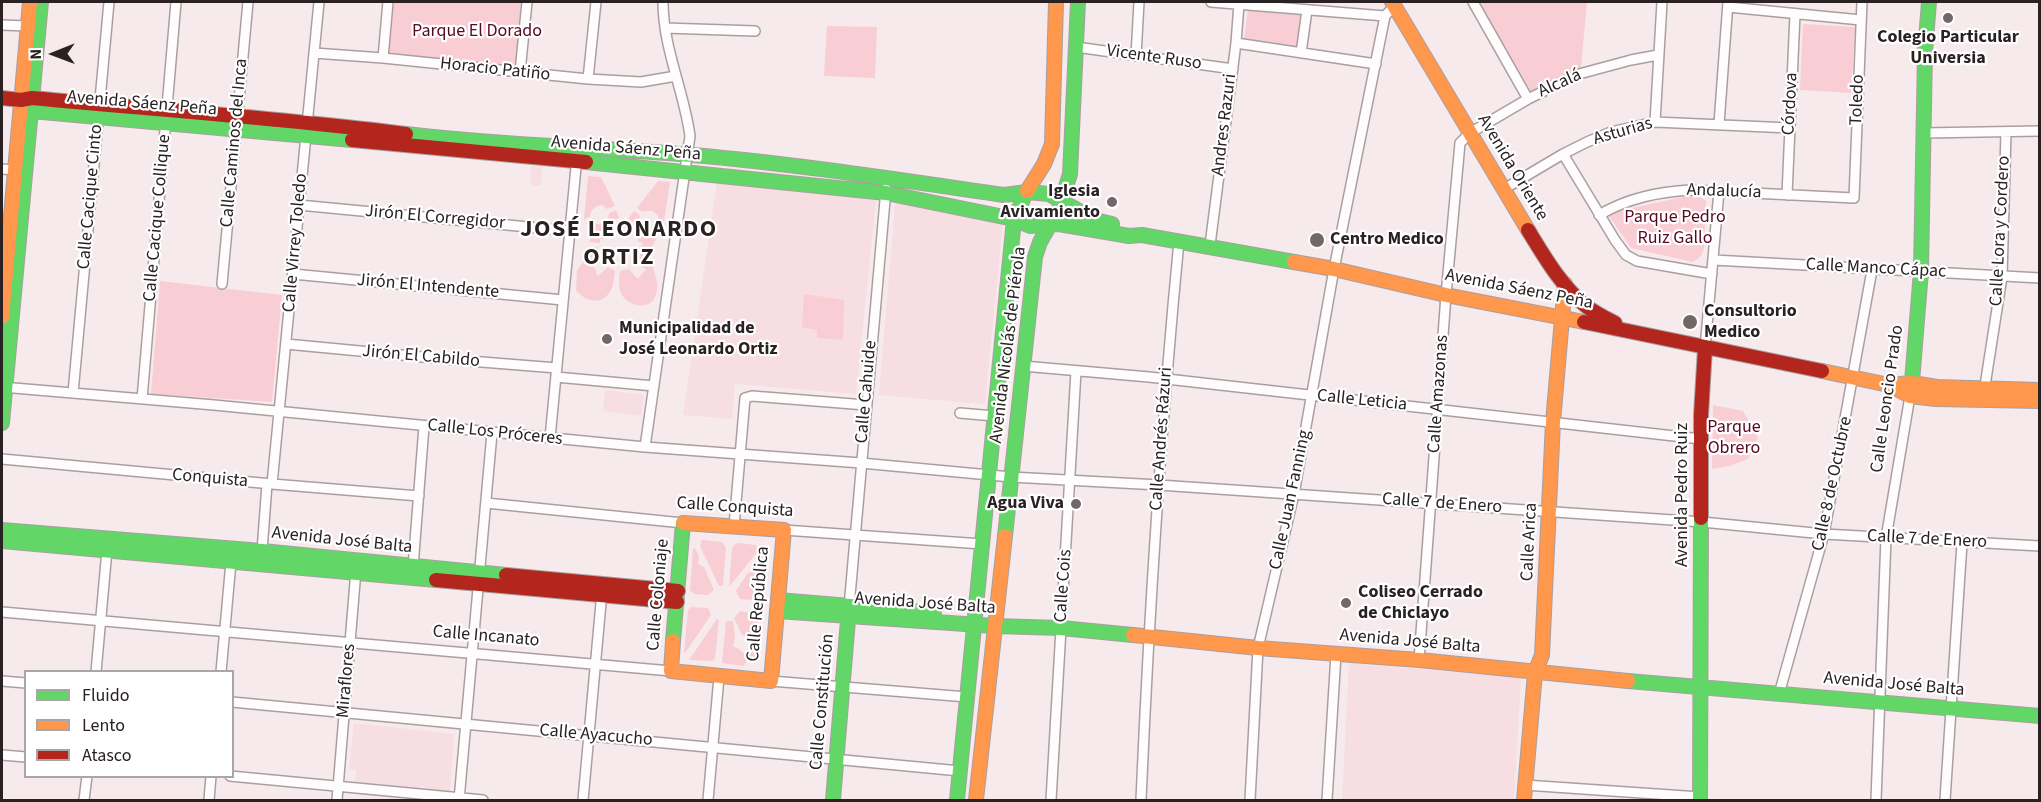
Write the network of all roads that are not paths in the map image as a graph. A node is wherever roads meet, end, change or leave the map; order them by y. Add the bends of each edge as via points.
1 (30, 2) edge
2 (41, 2) edge
3 (109, 2) edge
4 (176, 2) edge
5 (248, 2) edge
6 (319, 2) edge
7 (388, 2) edge
8 (527, 2) edge
9 (596, 2) edge
10 (663, 2) edge
11 (1056, 2) edge
12 (1078, 2) edge
13 (1139, 2) edge
14 (1211, 2) edge
15 (1473, 2) edge
16 (1662, 2) edge
17 (1862, 2) edge
18 (1929, 2) edge
19 (1239, 4) junction
20 (1728, 4) edge
21 (1392, 6) edge
22 (1307, 10) junction
23 (1795, 14) junction
24 (1861, 20) junction
25 (2, 25) edge
26 (27, 26) junction
27 (664, 28) junction
28 (755, 31) dead end
29 (1236, 43) junction
30 (1076, 47) junction
31 (1301, 52) junction
32 (314, 53) junction
33 (1659, 55) junction
34 (1136, 56) junction
35 (383, 58) junction
36 (1376, 64) junction
37 (1233, 69) junction
38 (520, 72) junction
39 (676, 76) junction
40 (588, 79) junction
41 (2, 98) edge
42 (1528, 99) junction
43 (28, 103) junction
44 (99, 111) junction
45 (166, 118) junction
46 (307, 121) junction
47 (1655, 122) junction
48 (237, 123) junction
49 (1719, 124) junction
50 (1790, 128) junction
51 (2040, 131) edge
52 (2006, 132) junction
53 (1470, 133) junction
54 (1923, 133) junction
55 (305, 136) junction
56 (1563, 154) junction
57 (687, 155) junction
58 (577, 156) junction
59 (8, 169) edge
60 (686, 171) junction
61 (887, 178) junction
62 (1504, 189) junction
63 (1719, 191) junction
64 (1026, 192) junction
65 (886, 193) junction
66 (1787, 195) junction
67 (1854, 198) joint
68 (1062, 201) junction
69 (299, 205) junction
70 (1599, 215) junction
71 (1014, 219) junction
72 (1049, 224) junction
73 (570, 231) junction
74 (1142, 235) junction
75 (5, 241) edge
76 (1179, 241) junction
77 (1210, 245) junction
78 (1713, 260) junction
79 (1334, 269) junction
80 (1872, 270) junction
81 (1921, 271) junction
82 (293, 274) junction
83 (1712, 274) junction
84 (2002, 277) junction
85 (2040, 278) edge
86 (222, 284) dead end
87 (1565, 284) junction
88 (1446, 295) junction
89 (563, 300) junction
90 (2, 315) edge
91 (1563, 317) junction
92 (1626, 330) junction
93 (286, 344) junction
94 (1705, 348) junction
95 (1023, 366) junction
96 (1076, 371) junction
97 (556, 372) junction
98 (1854, 378) junction
99 (1165, 380) junction
100 (654, 386) junction
101 (3, 387) edge
102 (1911, 390) junction
103 (2040, 390) edge
104 (73, 393) junction
105 (1984, 394) junction
106 (1311, 395) junction
107 (142, 399) junction
108 (2040, 401) edge
109 (866, 405) junction
110 (1438, 409) junction
111 (279, 411) junction
112 (960, 413) dead end
113 (994, 416) junction
114 (1553, 422) junction
115 (2, 423) edge
116 (424, 426) junction
117 (492, 433) junction
118 (550, 438) junction
119 (1701, 439) junction
120 (645, 447) junction
121 (740, 454) junction
122 (2, 459) edge
123 (861, 463) junction
124 (989, 474) junction
125 (1011, 477) junction
126 (1071, 479) junction
127 (270, 484) junction
128 (1159, 484) junction
129 (1294, 494) junction
130 (419, 496) junction
131 (486, 503) junction
132 (1430, 504) junction
133 (1550, 512) junction
134 (1702, 522) junction
135 (683, 523) junction
136 (734, 526) junction
137 (2, 530) edge
138 (784, 530) junction
139 (855, 534) junction
140 (1824, 534) junction
141 (1886, 538) junction
142 (2, 541) edge
143 (1962, 543) junction
144 (982, 544) junction
145 (2040, 546) edge
146 (107, 550) junction
147 (262, 551) junction
148 (231, 562) junction
149 (413, 567) junction
150 (357, 568) junction
151 (479, 578) junction
152 (603, 589) junction
153 (677, 596) junction
154 (777, 605) junction
155 (2, 612) edge
156 (848, 612) junction
157 (101, 619) junction
158 (974, 620) junction
159 (995, 621) junction
160 (1061, 628) junction
161 (224, 631) junction
162 (1148, 636) junction
163 (350, 644) junction
164 (1258, 648) junction
165 (472, 653) junction
166 (1336, 654) junction
167 (1419, 660) junction
168 (596, 664) junction
169 (96, 670) edge
170 (221, 670) edge
171 (671, 671) junction
172 (1535, 673) junction
173 (719, 677) junction
174 (2, 681) edge
175 (771, 681) junction
176 (24, 683) edge
177 (842, 687) junction
178 (1701, 689) junction
179 (1779, 694) junction
180 (967, 697) junction
181 (234, 702) edge
182 (1879, 702) junction
183 (1952, 708) junction
184 (344, 712) junction
185 (2040, 716) edge
186 (466, 724) junction
187 (589, 736) junction
188 (713, 746) junction
189 (2, 755) edge
190 (24, 757) edge
191 (836, 759) junction
192 (960, 771) junction
193 (234, 777) edge
194 (87, 778) edge
195 (211, 778) edge
196 (1525, 785) junction
197 (338, 787) junction
198 (459, 799) edge
199 (1700, 799) edge
200 (84, 801) edge
201 (209, 801) edge
202 (337, 801) edge
203 (483, 801) edge
204 (583, 801) edge
205 (708, 801) edge
206 (833, 801) edge
207 (957, 801) edge
208 (976, 801) edge
209 (1052, 801) edge
210 (1141, 801) edge
211 (1250, 801) edge
212 (1327, 801) edge
213 (1524, 801) edge
214 (1876, 801) edge
215 (1945, 801) edge

1 - 26 street
2 - 43 street
3 - 44 street, Calle Cacique Cinto
4 - 45 street, Calle Cacique Collique
5 - 48 street, Calle Caminos del Inca
6 - 32 street, Calle Virrey Toledo
7 - 35 street
8 - 38 street
9 - 40 street
10 - 27 street
11 - 64 street, Avenida Nicolás de Piérola via 1052,144 1042,170
12 - 30 street, Avenida Nicolás de Piérola
13 - 34 street
14 - 19 street
15 - 42 street
16 - 33 street
17 - 24 street, Toledo
18 - 54 street, Calle Leoncio Prado
19 - 22 street
19 - 29 street, Andres Razuri
20 - 23 street
20 - 49 street
21 - 22 street
21 - 36 street, Calle Juan Fanning
21 - 53 street, Avenida Oriente
22 - 31 street
23 - 24 street
23 - 50 street, Córdova
24 - 67 street, Toledo
25 - 26 street
26 - 43 street
27 - 28 street
27 - 39 street
29 - 31 street
29 - 37 street, Andres Razuri
30 - 34 street, Vicente Ruso
30 - 68 street, Avenida Nicolás de Piérola via 1070,174
31 - 36 street
32 - 35 street, Horacio Patiño
32 - 46 street, Calle Virrey Toledo
33 - 42 street, Alcalá via 1580,74
33 - 47 street
34 - 37 street, Vicente Ruso
35 - 38 street, Horacio Patiño
36 - 79 street, Calle Juan Fanning
37 - 77 street, Andres Razuri
38 - 40 street, Horacio Patiño
39 - 40 street, Horacio Patiño via 641,82
39 - 57 street via 690,136
41 - 43 street, Avenida Sáenz Peña
42 - 53 street, Alcalá
43 - 44 street, Avenida Sáenz Peña
43 - 59 street
43 - 101 street
44 - 45 street, Avenida Sáenz Peña
44 - 104 street, Calle Cacique Cinto
45 - 48 street, Avenida Sáenz Peña
45 - 107 street, Calle Cacique Collique
46 - 48 street, Avenida Sáenz Peña
46 - 55 street, Calle Virrey Toledo
46 - 58 street, Avenida Sáenz Peña
47 - 49 street, Asturias
47 - 56 street, Asturias via 1611,132
48 - 55 street, Avenida Sáenz Peña
48 - 86 street, Calle Caminos del Inca
49 - 50 street, Asturias
50 - 66 street, Córdova
51 - 52 street
52 - 54 street
52 - 84 street, Calle Lora y Cordero
53 - 62 street, Avenida Oriente
53 - 88 street, Calle Amazonas via 1460,143 1458,152
54 - 81 street, Calle Leoncio Prado
55 - 58 street, Avenida Sáenz Peña
55 - 69 street, Calle Virrey Toledo
56 - 62 street, Asturias
56 - 70 street
57 - 58 street, Avenida Sáenz Peña
57 - 60 street
57 - 61 street, Avenida Sáenz Peña
58 - 60 street, Avenida Sáenz Peña
58 - 73 street
59 - 75 street
60 - 65 street, Avenida Sáenz Peña
60 - 100 street
61 - 64 street, Avenida Sáenz Peña via 984,194
61 - 65 street, Calle Cahuide
62 - 87 street, Avenida Oriente via 1547,262
63 - 66 street, Andalucía
63 - 70 street, Andalucía via 1654,193
63 - 78 street, Avenida Pedro Ruiz
64 - 68 street, Avenida Sáenz Peña via 1049,194
64 - 71 street, Avenida Nicolás de Piérola
65 - 71 street, Avenida Sáenz Peña
65 - 109 street, Calle Cahuide
66 - 67 street, Andalucía
68 - 72 street, Avenida Nicolás de Piérola
68 - 74 street, Avenida Sáenz Peña via 1095,220
69 - 73 street, Jirón El Corregidor
69 - 82 street, Calle Virrey Toledo
70 - 83 street via 1626,255 1637,261
71 - 72 street, Avenida Sáenz Peña via 1030,226
71 - 113 street, Avenida Nicolás de Piérola
72 - 74 street, Avenida Sáenz Peña
72 - 95 street, Avenida Nicolás de Piérola via 1035,257
73 - 89 street
74 - 76 street, Avenida Sáenz Peña
75 - 90 street
76 - 77 street, Avenida Sáenz Peña
76 - 99 street, Calle Andrés Rázuri
77 - 79 street, Avenida Sáenz Peña
78 - 80 street, Calle Manco Cápac
78 - 83 street, Avenida Pedro Ruiz
79 - 88 street, Avenida Sáenz Peña
79 - 106 street, Calle Juan Fanning
80 - 81 street, Calle Manco Cápac
80 - 98 street, Calle 8 de Octubre
81 - 84 street, Calle Manco Cápac
81 - 102 street, Calle Leoncio Prado
82 - 89 street, Jirón El Intendente
82 - 93 street, Calle Virrey Toledo
83 - 94 street, Avenida Pedro Ruiz
84 - 85 street, Calle Manco Cápac
84 - 105 street, Calle Lora y Cordero
87 - 91 street, Calle Arica
87 - 92 street, Avenida Oriente via 1587,307
88 - 91 street, Avenida Sáenz Peña
88 - 110 street, Calle Amazonas
89 - 97 street
91 - 92 street, Avenida Sáenz Peña
91 - 114 street, Calle Arica
92 - 94 street, Avenida Sáenz Peña
93 - 97 street, Jirón El Cabildo
93 - 111 street, Calle Virrey Toledo
94 - 98 street, Avenida Sáenz Peña
94 - 119 street, Avenida Pedro Ruiz
95 - 96 street, Calle Leticia
95 - 125 street, Avenida Nicolás de Piérola
96 - 99 street, Calle Leticia
96 - 126 street, Calle Cois
97 - 100 street, Jirón El Cabildo
97 - 118 street
98 - 102 street, Avenida Sáenz Peña
98 - 140 street, Calle 8 de Octubre
99 - 106 street, Calle Leticia
99 - 128 street, Calle Andrés Rázuri
100 - 120 street
101 - 104 street, Calle Los Próceres
101 - 115 street
102 - 105 street, Avenida Sáenz Peña via 1936,399
102 - 141 street, Calle Leoncio Prado
103 - 105 street, Avenida Sáenz Peña
104 - 107 street, Calle Los Próceres
105 - 108 street, Avenida Sáenz Peña
106 - 110 street, Calle Leticia
106 - 129 street, Calle Juan Fanning
107 - 111 street, Calle Los Próceres
109 - 121 street via 745,398
109 - 123 street, Calle Cahuide
110 - 114 street, Calle Leticia
110 - 132 street, Calle Amazonas
111 - 116 street, Calle Los Próceres
111 - 127 street, Calle Virrey Toledo
112 - 113 street
113 - 124 street, Avenida Nicolás de Piérola
114 - 119 street, Calle Leticia
114 - 133 street, Calle Arica
116 - 117 street, Calle Los Próceres
116 - 130 street
117 - 118 street, Calle Los Próceres
117 - 131 street
118 - 120 street, Calle Los Próceres
119 - 134 street, Avenida Pedro Ruiz
120 - 121 street, Calle Los Próceres
121 - 123 street, Calle Los Próceres
121 - 136 street
122 - 127 street, Conquista
123 - 124 street, Calle Los Próceres
123 - 139 street, Calle Cahuide
124 - 125 street, Calle 7 de Enero
124 - 144 street, Avenida Nicolás de Piérola
125 - 126 street, Calle 7 de Enero
125 - 159 street, Avenida Nicolás de Piérola
126 - 128 street, Calle 7 de Enero
126 - 160 street, Calle Cois
127 - 130 street, Conquista
127 - 147 street, Calle Virrey Toledo
128 - 129 street, Calle 7 de Enero
128 - 162 street, Calle Andrés Rázuri
129 - 132 street, Calle 7 de Enero
129 - 164 street, Calle Juan Fanning
130 - 149 street
131 - 135 street, Calle Conquista
131 - 151 street
132 - 133 street, Calle 7 de Enero
132 - 167 street, Calle Amazonas
133 - 134 street, Calle 7 de Enero
133 - 172 street, Calle Arica via 1542,655
134 - 140 street, Calle 7 de Enero
134 - 178 street, Avenida Pedro Ruiz
135 - 136 street, Calle Conquista
135 - 153 street, Calle Coloniaje
136 - 138 street, Calle Conquista
137 - 147 street, Avenida José Balta
138 - 139 street, Calle Conquista
138 - 154 street, Calle República
139 - 144 street, Calle Conquista
139 - 156 street, Calle Cahuide
140 - 141 street, Calle 7 de Enero
140 - 179 street, Calle 8 de Octubre
141 - 143 street, Calle 7 de Enero
141 - 182 street, Calle Leoncio Prado
142 - 146 street, Avenida José Balta
143 - 145 street, Calle 7 de Enero
143 - 183 street
144 - 158 street, Avenida Nicolás de Piérola
146 - 148 street, Avenida José Balta
146 - 157 street
147 - 150 street, Avenida José Balta
148 - 150 street, Avenida José Balta
148 - 161 street
149 - 150 street, Avenida José Balta
149 - 151 street, Avenida José Balta
150 - 151 street, Avenida José Balta
150 - 163 street, Miraflores
151 - 152 street, Avenida José Balta
151 - 165 street
152 - 153 street, Avenida José Balta
152 - 168 street
153 - 171 street, Calle Coloniaje
154 - 156 street, Avenida José Balta
154 - 175 street, Calle República
155 - 157 street, Calle Incanato
156 - 158 street, Avenida José Balta
156 - 177 street, Calle Constitución
157 - 161 street, Calle Incanato
157 - 169 street
158 - 159 street, Avenida José Balta
158 - 180 street, Avenida Nicolás de Piérola
159 - 160 street, Avenida José Balta
159 - 208 street, Avenida Nicolás de Piérola
160 - 162 street, Avenida José Balta
160 - 209 street, Calle Cois
161 - 163 street, Calle Incanato
161 - 170 street
162 - 164 street, Avenida José Balta
162 - 210 street, Calle Andrés Rázuri
163 - 165 street, Calle Incanato
163 - 184 street, Miraflores
164 - 166 street, Avenida José Balta
164 - 211 street, Calle Juan Fanning
165 - 168 street, Calle Incanato
165 - 186 street
166 - 167 street, Avenida José Balta
166 - 212 street
167 - 172 street, Avenida José Balta
168 - 171 street, Calle Incanato
168 - 187 street
171 - 173 street, Calle Incanato
172 - 178 street, Avenida José Balta
172 - 196 street, Calle Arica
173 - 175 street, Calle Incanato
173 - 188 street
174 - 176 street
175 - 177 street, Calle Incanato
177 - 180 street, Calle Incanato
177 - 191 street, Calle Constitución
178 - 179 street, Avenida José Balta
178 - 199 street, Avenida Pedro Ruiz
179 - 182 street, Avenida José Balta
180 - 192 street, Avenida Nicolás de Piérola
181 - 184 street, Calle Ayacucho
182 - 183 street, Avenida José Balta
182 - 214 street, Calle Leoncio Prado
183 - 185 street, Avenida José Balta
183 - 215 street
184 - 186 street, Calle Ayacucho
184 - 197 street, Miraflores
186 - 187 street, Calle Ayacucho
186 - 198 street
187 - 188 street, Calle Ayacucho
187 - 204 street
188 - 191 street, Calle Ayacucho
188 - 205 street
189 - 190 street
191 - 192 street, Calle Ayacucho
191 - 206 street, Calle Constitución
192 - 207 street, Avenida Nicolás de Piérola
193 - 197 street
194 - 200 street
195 - 201 street
196 - 199 street
196 - 213 street, Calle Arica
197 - 198 street
197 - 202 street, Miraflores
198 - 203 street

